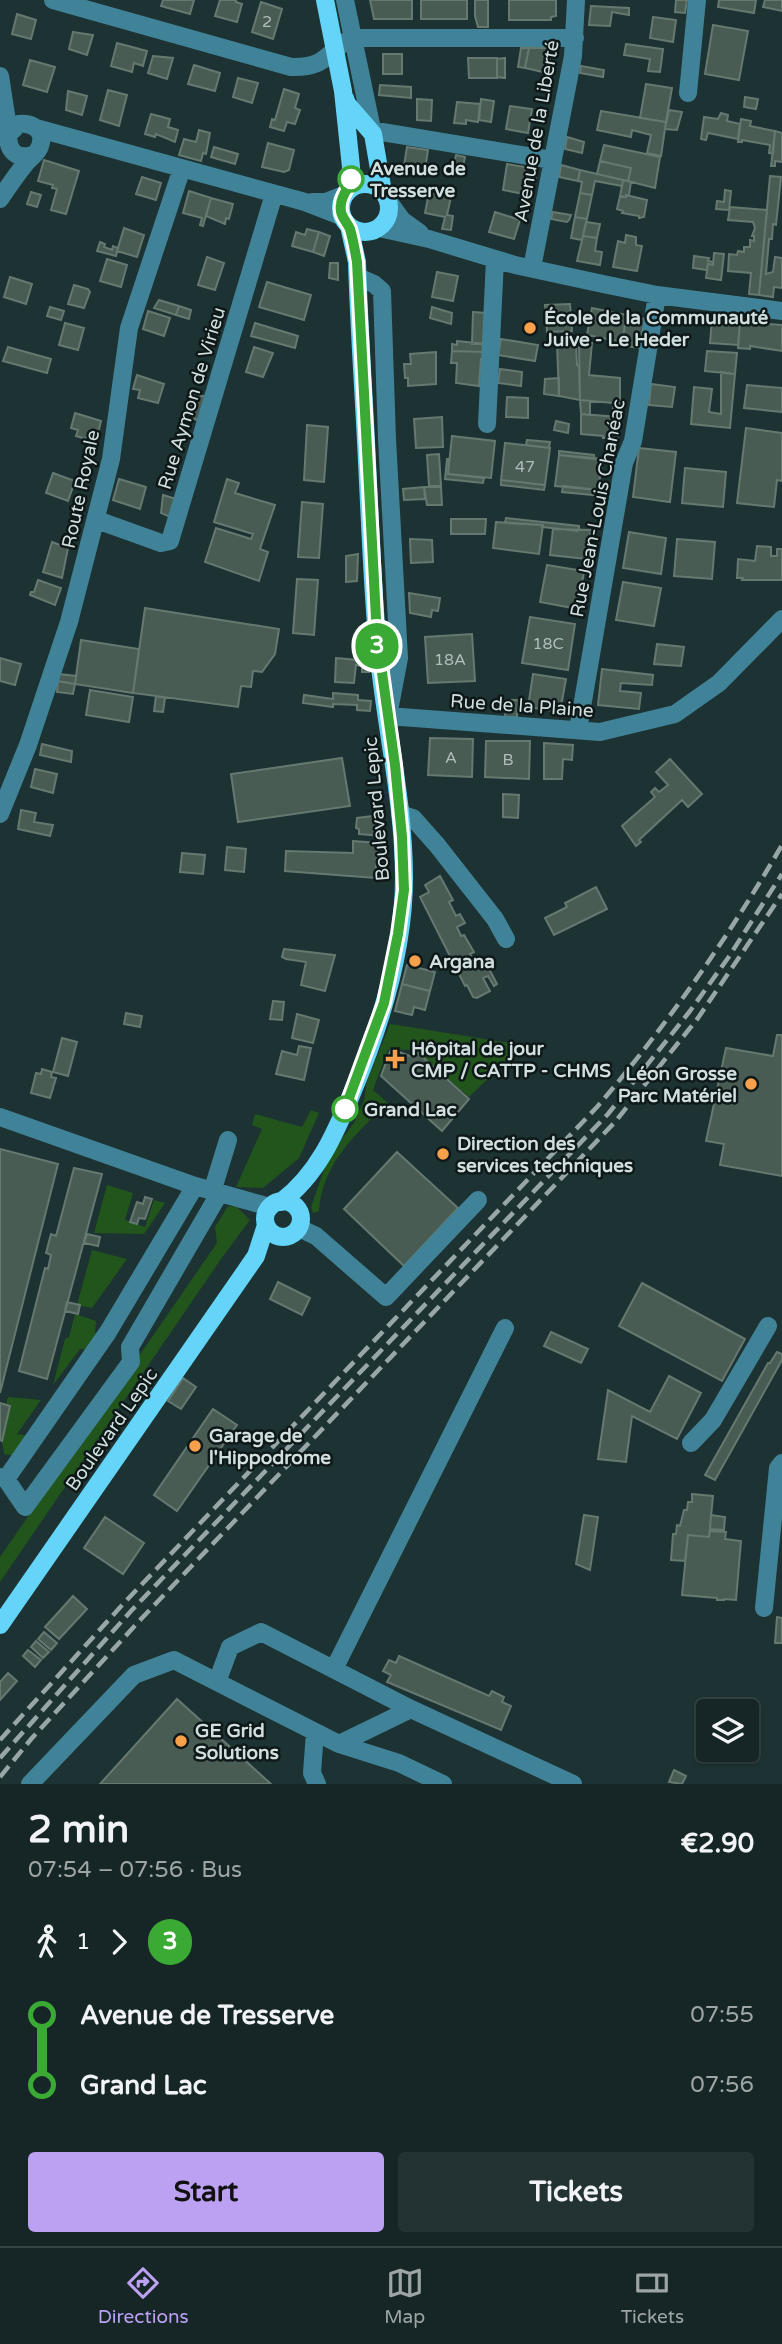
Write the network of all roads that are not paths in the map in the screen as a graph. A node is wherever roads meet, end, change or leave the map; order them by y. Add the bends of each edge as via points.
1 (53, 0) edge
2 (325, 0) edge
3 (345, 0) edge
4 (576, 0) edge
5 (697, 0) edge
6 (352, 37) junction
7 (575, 38) junction
8 (336, 51) junction
9 (0, 76) edge
10 (342, 91) junction
11 (688, 93) dead end
12 (5, 100) junction
13 (31, 125) junction
14 (373, 134) junction
15 (10, 142) junction
16 (89, 142) junction
17 (36, 152) junction
18 (552, 160) junction
19 (182, 168) junction
20 (346, 192) junction
21 (274, 194) junction
22 (386, 197) junction
23 (0, 198) edge
24 (305, 202) junction
25 (345, 221) junction
26 (375, 230) junction
27 (429, 239) junction
28 (495, 260) junction
29 (532, 268) junction
30 (357, 270) junction
31 (657, 295) junction
32 (782, 311) edge
33 (487, 424) dead end
34 (97, 520) junction
35 (782, 619) edge
36 (388, 716) junction
37 (578, 730) junction
38 (0, 814) edge
39 (400, 814) junction
40 (506, 939) dead end
41 (0, 1117) edge
42 (228, 1140) dead end
43 (311, 1176) junction
44 (214, 1193) junction
45 (478, 1200) dead end
46 (271, 1213) junction
47 (295, 1226) junction
48 (256, 1256) junction
49 (769, 1326) edge
50 (505, 1328) dead end
51 (691, 1443) dead end
52 (782, 1463) edge
53 (3, 1478) edge
54 (764, 1608) dead end
55 (0, 1625) edge
56 (334, 1670) junction
57 (217, 1682) junction
58 (411, 1709) junction
59 (315, 1732) junction
60 (339, 1744) junction
61 (547, 1776) edge
62 (30, 1784) edge
63 (317, 1784) edge
64 (443, 1784) edge
65 (573, 1784) edge

1 - 8 street via 291,67 307,68
2 - 8 main road
3 - 6 street
4 - 7 street, Avenue de la Liberté
5 - 11 street
6 - 7 street
6 - 8 street
6 - 14 street
7 - 18 street, Avenue de la Liberté
8 - 10 main road
9 - 12 street
10 - 14 main road via 347,104
10 - 20 main road via 351,167
12 - 13 street via 19,119
12 - 15 street
13 - 15 street via 19,124
13 - 16 street
13 - 17 street via 41,134
14 - 18 street
14 - 22 main road
15 - 17 street via 21,157
15 - 23 street
16 - 17 street via 58,144
16 - 19 street
17 - 23 street
18 - 29 street, Avenue de la Liberté
19 - 21 street
19 - 34 street, Route Royale via 129,328 111,459
20 - 22 main road via 361,183 369,184
20 - 24 street via 326,202
20 - 25 main road via 340,209
21 - 24 street
21 - 34 street, Rue Aymon de Virieu via 170,541 161,543
22 - 26 main road via 388,216
22 - 27 street via 402,220
24 - 25 street
25 - 26 main road via 356,231
25 - 30 main road, Boulevard Lepic
26 - 27 street
26 - 30 main road, Boulevard Lepic
27 - 28 street
28 - 29 street
28 - 33 street
29 - 31 street
30 - 36 main road, Boulevard Lepic via 377,637
30 - 36 street, Boulevard Lepic via 382,291 399,658
31 - 32 street
31 - 37 street, Rue Jean-Louis Chanéac via 634,442 624,463
34 - 38 street, Route Royale via 59,653
35 - 37 street, Rue de la Plaine via 719,683 675,714 600,732
36 - 37 street, Rue de la Plaine
36 - 39 main road, Boulevard Lepic
39 - 40 street via 413,818 429,836
39 - 43 main road, Boulevard Lepic via 404,890 389,985 356,1085
41 - 44 street
42 - 44 street
43 - 46 main road, Boulevard Lepic
43 - 47 main road, Boulevard Lepic
44 - 46 street
44 - 53 street
44 - 53 street via 130,1347 131,1362 25,1507
45 - 47 street via 386,1297 316,1236
46 - 47 main road via 273,1234
46 - 47 main road via 293,1204
46 - 48 main road, Boulevard Lepic
47 - 48 main road, Boulevard Lepic
48 - 55 main road, Boulevard Lepic
49 - 51 street via 713,1420
50 - 56 street
52 - 54 street
56 - 57 street via 261,1632 230,1647
56 - 58 street
57 - 59 street
57 - 62 street via 174,1660 134,1675
58 - 60 street
58 - 61 street
59 - 60 street
59 - 63 street via 312,1773
60 - 64 street via 399,1763
61 - 65 street

